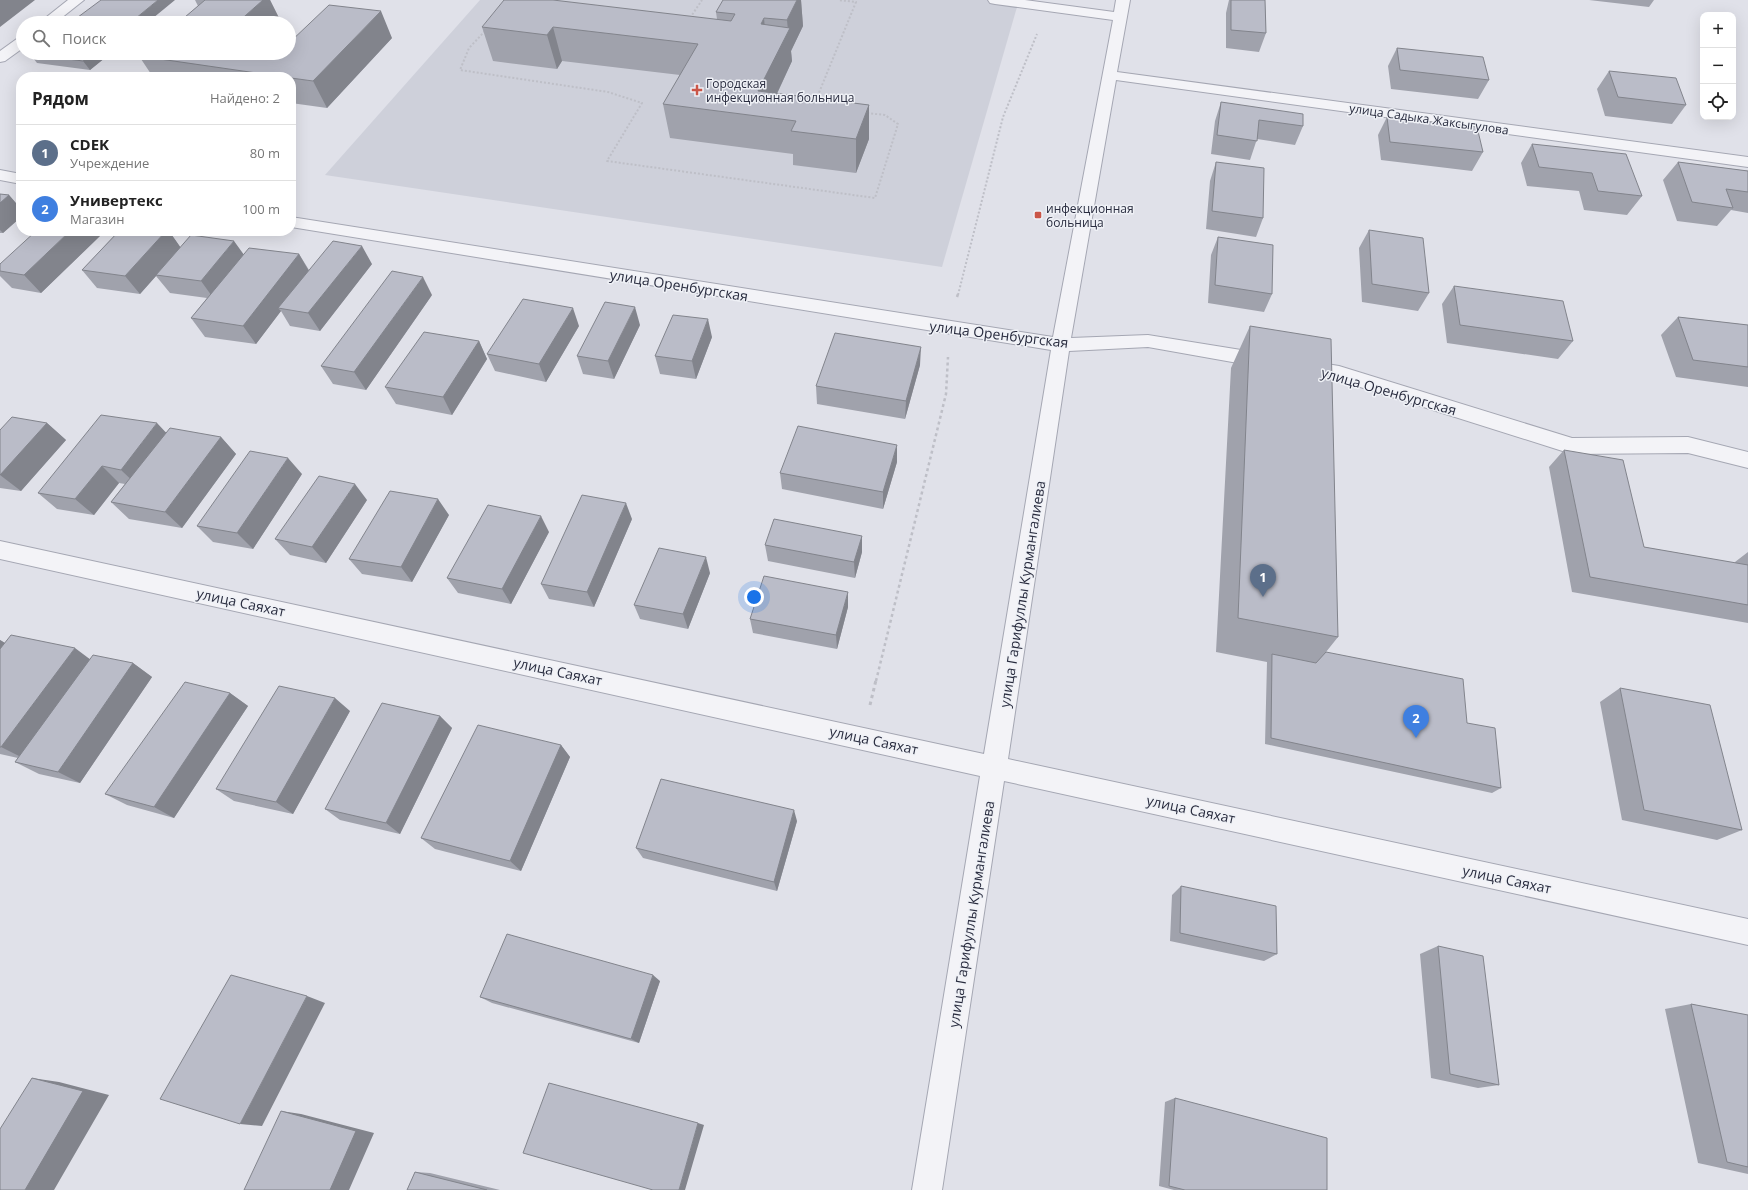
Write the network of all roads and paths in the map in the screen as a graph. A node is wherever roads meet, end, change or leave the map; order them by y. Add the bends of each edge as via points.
1 (77, 0) edge
2 (702, 0) edge
3 (838, 0) edge
4 (995, 0) edge
5 (1047, 8) junction
6 (1121, 8) edge
7 (55, 16) edge
8 (689, 19) edge
9 (486, 31) dead end
10 (16, 46) edge
11 (0, 58) edge
12 (1110, 75) junction
13 (814, 106) edge
14 (861, 112) edge
15 (1748, 162) edge
16 (0, 175) edge
17 (16, 178) edge
18 (296, 223) edge
19 (950, 328) junction
20 (1061, 345) junction
21 (1748, 460) edge
22 (0, 550) edge
23 (862, 737) junction
24 (995, 766) junction
25 (1748, 932) edge
26 (927, 1190) edge

1 - 7 street
2 - 8 path
3 - 13 path via 856,2
4 - 5 street
5 - 6 street
5 - 19 path via 1003,117
6 - 12 street, улица Гарифуллы Курмангалиева
9 - 14 path via 469,48 460,70 608,92 642,103 607,161 875,198 898,124 885,115
10 - 11 street
12 - 15 street, улица Садыка Жаксыгулова
12 - 20 street, улица Гарифуллы Курмангалиева
16 - 17 street
18 - 19 street, улица Оренбургская
19 - 20 street, улица Оренбургская
19 - 23 path via 946,394
20 - 21 street, улица Оренбургская via 1148,341 1339,373 1572,446 1688,445
20 - 24 street, улица Гарифуллы Курмангалиева
22 - 23 street, улица Саяхат
23 - 24 street, улица Саяхат
24 - 25 street, улица Саяхат
24 - 26 street, улица Гарифуллы Курмангалиева

